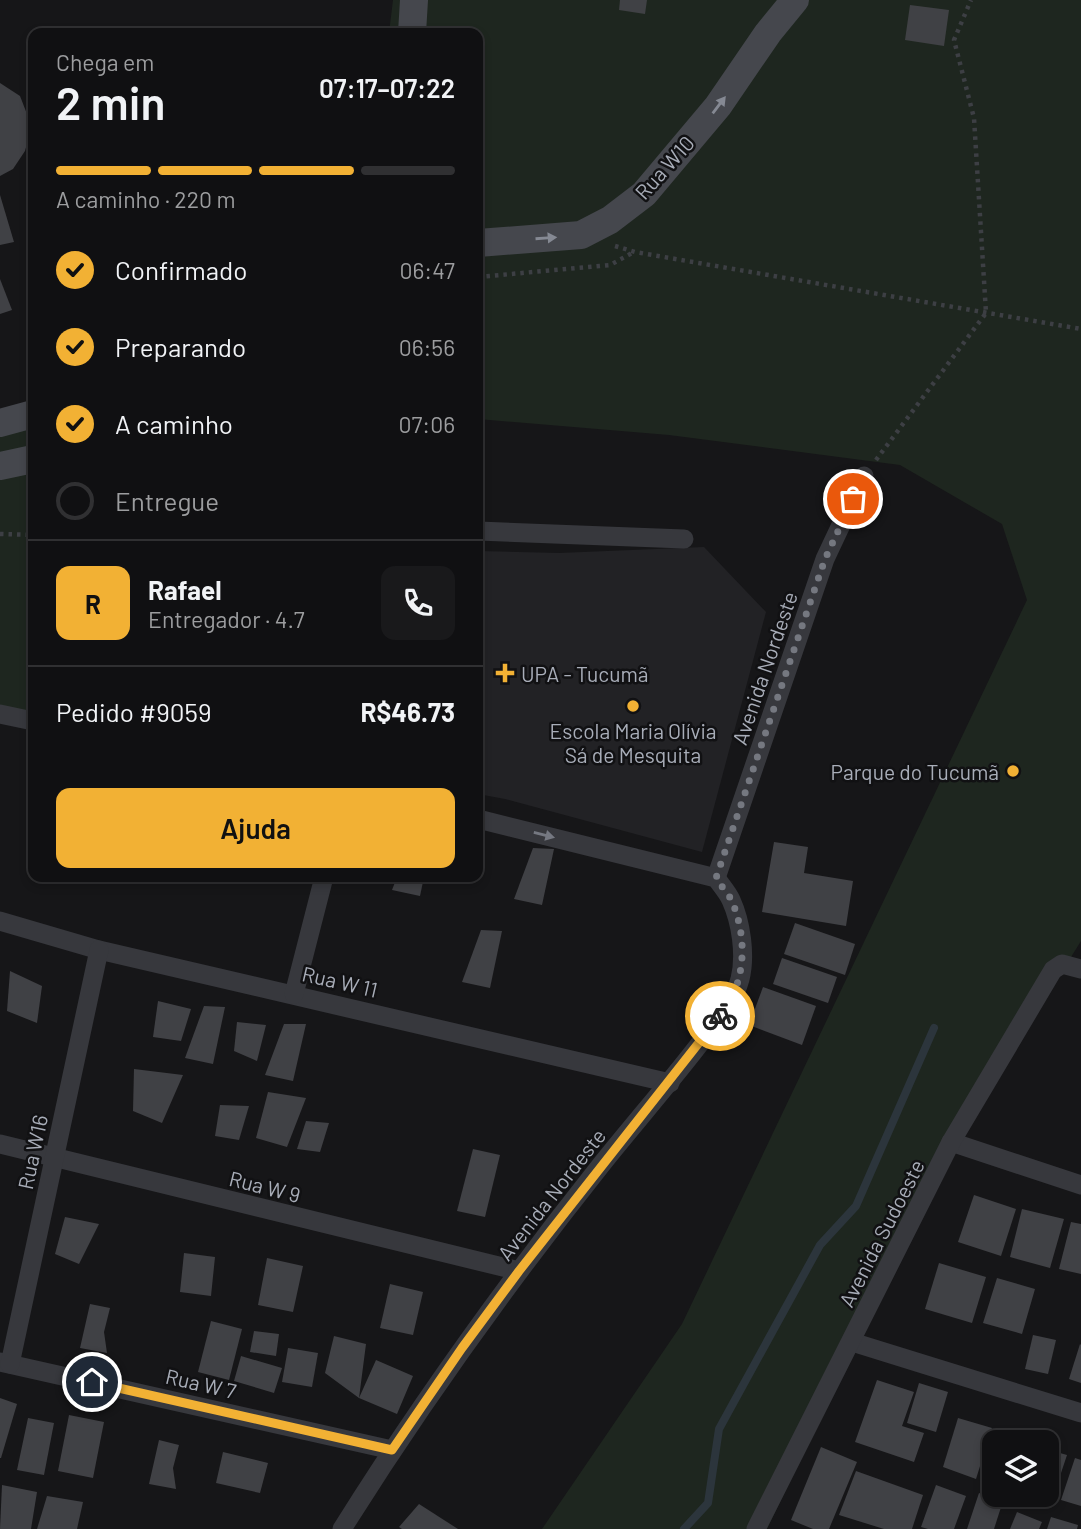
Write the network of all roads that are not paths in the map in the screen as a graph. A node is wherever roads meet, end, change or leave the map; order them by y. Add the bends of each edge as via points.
1 (414, 0) edge
2 (795, 0) edge
3 (412, 28) edge
4 (483, 243) edge
5 (28, 415) edge
6 (0, 423) edge
7 (28, 460) edge
8 (0, 466) edge
9 (864, 476) road end
10 (483, 531) edge
11 (684, 539) dead end
12 (0, 714) edge
13 (28, 720) edge
14 (483, 820) edge
15 (716, 878) junction
16 (323, 882) edge
17 (0, 921) edge
18 (99, 950) junction
19 (1081, 969) edge
20 (294, 994) junction
21 (670, 1083) junction
22 (951, 1142) junction
23 (0, 1144) edge
24 (54, 1158) junction
25 (1081, 1185) edge
26 (519, 1271) junction
27 (852, 1342) junction
28 (5, 1363) edge
29 (1081, 1413) edge
30 (392, 1450) junction
31 (342, 1529) edge
32 (756, 1529) edge

1 - 3 street
4 -> 2 street, Rua W10 via 581,236 644,194 718,106
5 - 6 street
7 - 8 street
9 - 15 street, Avenida Nordeste via 825,559
10 - 11 street
12 - 13 street
14 -> 15 street
15 - 21 street, Avenida Nordeste via 732,900 741,935 741,977 732,1002
16 - 20 street
17 - 18 street, Rua W 11
18 - 20 street, Rua W 11
18 - 24 street, Rua W16
19 - 22 street, Avenida Sudoeste via 1066,964 1053,970
20 - 21 street, Rua W 11
21 - 26 street, Avenida Nordeste
22 - 25 street
22 - 27 street, Avenida Sudoeste
23 - 24 street, Rua W 9
24 - 26 street, Rua W 9
24 - 28 street, Rua W16
26 - 30 street, Avenida Nordeste
27 - 29 street
27 - 32 street, Avenida Sudoeste
28 - 30 street, Rua W 7
30 - 31 street, Avenida Nordeste

